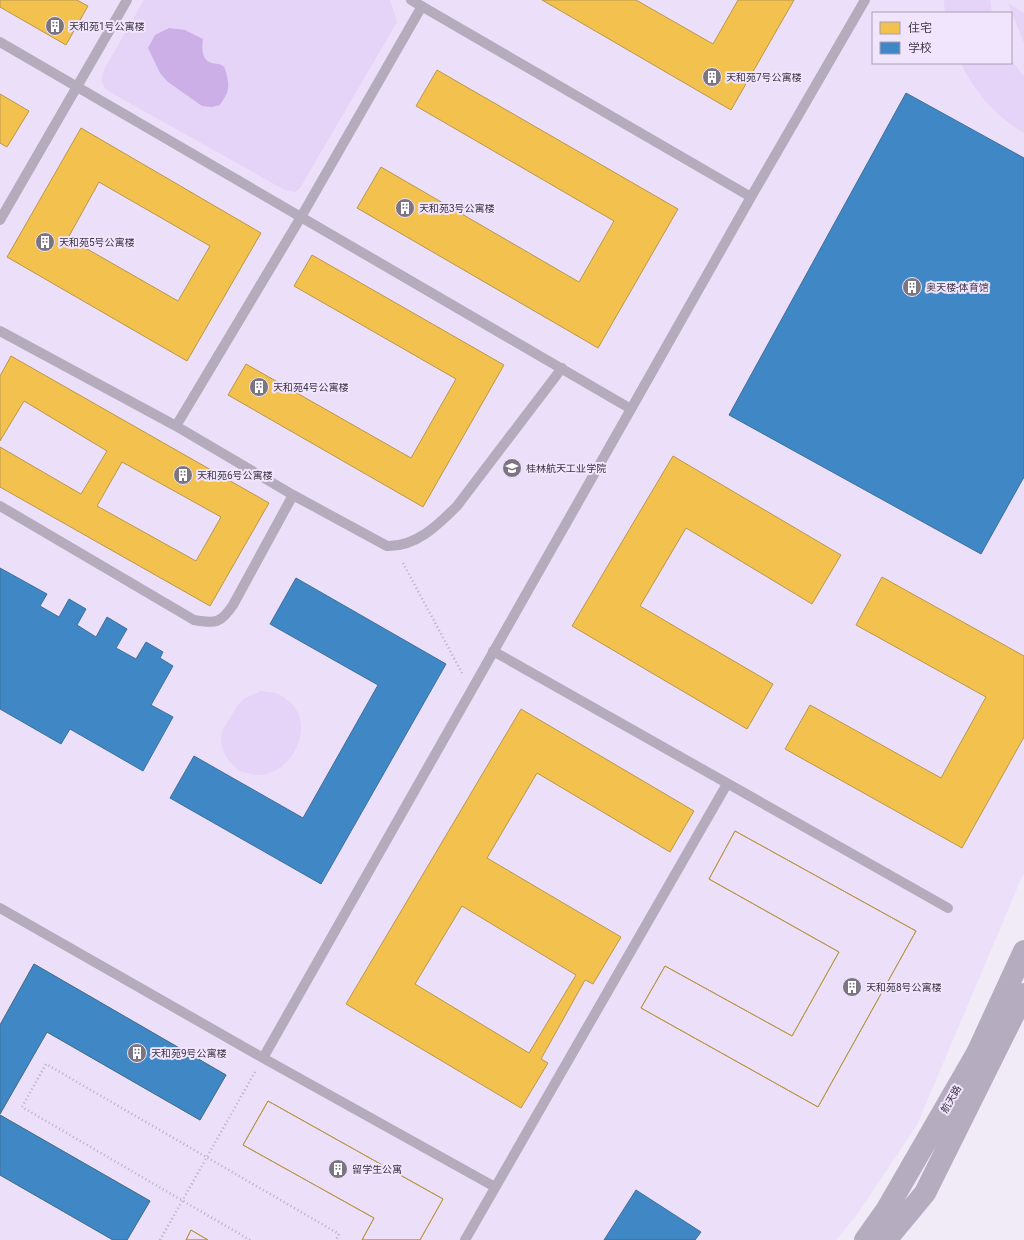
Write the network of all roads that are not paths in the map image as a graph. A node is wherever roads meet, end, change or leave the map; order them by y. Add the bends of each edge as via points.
1 (127, 0) edge
2 (411, 0) edge
3 (865, 0) edge
4 (422, 6) junction
5 (0, 42) edge
6 (77, 87) junction
7 (751, 197) junction
8 (301, 217) junction
9 (0, 220) edge
10 (0, 331) edge
11 (562, 368) junction
12 (631, 409) junction
13 (176, 426) junction
14 (293, 495) junction
15 (0, 506) edge
16 (493, 651) junction
17 (728, 784) junction
18 (0, 908) edge
19 (948, 908) dead end
20 (1024, 951) edge
21 (1024, 994) edge
22 (263, 1058) junction
23 (495, 1187) junction
24 (465, 1240) edge
25 (865, 1240) edge
26 (886, 1240) edge

1 - 6 lane
2 - 4 lane
3 - 7 lane
4 - 7 lane
4 - 8 lane
5 - 6 lane
6 - 8 lane
6 - 9 lane
7 - 12 lane
8 - 11 lane
8 - 13 lane
10 - 13 lane
11 - 12 lane
11 - 14 lane via 457,506 440,523 407,544 387,546
12 - 16 lane
13 - 14 lane
14 - 15 lane via 225,617 207,623 194,620
16 - 17 lane
16 - 22 lane
17 - 19 lane
17 - 23 lane
18 - 22 lane
20 - 25 main road, 航天路 via 977,1053 887,1209
21 - 26 main road, 航天路 via 925,1193
22 - 23 lane
23 - 24 lane

